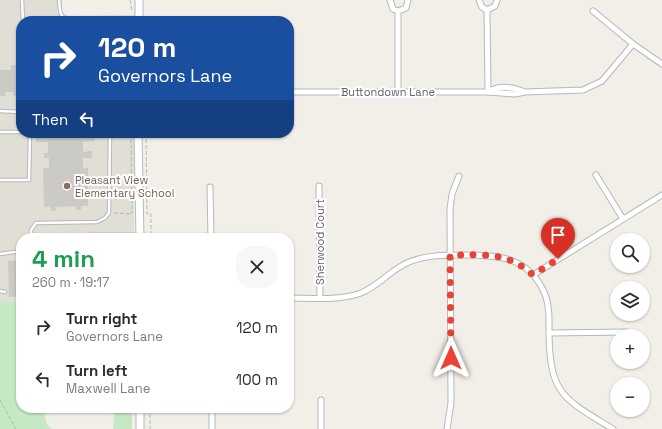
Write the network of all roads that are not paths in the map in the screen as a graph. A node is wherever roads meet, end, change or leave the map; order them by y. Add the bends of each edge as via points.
1 (22, 0) edge
2 (60, 0) edge
3 (139, 0) edge
4 (390, 0) edge
5 (408, 0) edge
6 (479, 0) edge
7 (497, 0) edge
8 (487, 10) junction
9 (398, 11) junction
10 (593, 11) dead end
11 (22, 16) edge
12 (61, 16) edge
13 (139, 16) edge
14 (633, 44) junction
15 (662, 64) edge
16 (294, 92) edge
17 (398, 92) junction
18 (488, 92) junction
19 (0, 112) edge
20 (16, 112) edge
21 (0, 132) edge
22 (16, 132) edge
23 (30, 138) edge
24 (110, 138) edge
25 (138, 138) edge
26 (596, 175) dead end
27 (459, 176) dead end
28 (0, 180) edge
29 (319, 186) dead end
30 (210, 187) dead end
31 (662, 194) edge
32 (623, 219) junction
33 (31, 233) edge
34 (140, 233) edge
35 (211, 233) edge
36 (16, 252) edge
37 (0, 254) edge
38 (450, 255) junction
39 (533, 275) junction
40 (0, 291) edge
41 (6, 292) dead end
42 (294, 298) edge
43 (320, 298) junction
44 (610, 332) edge
45 (549, 333) junction
46 (321, 400) dead end
47 (140, 413) edge
48 (212, 413) edge
49 (140, 429) edge
50 (212, 429) edge
51 (321, 429) edge
52 (447, 429) edge
53 (613, 429) edge

1 - 11 lane
2 - 12 lane via 59,13
3 - 13 main road
4 - 9 street via 393,8
5 - 9 street via 406,8
6 - 8 street via 482,8
7 - 8 street via 495,6
8 - 18 street
9 - 17 street
10 - 14 street
14 - 15 street
14 - 18 street, Buttondown Lane via 602,81 583,90 515,94
16 - 17 street, Buttondown Lane
17 - 18 street, Buttondown Lane
19 - 20 lane
21 - 22 lane
23 - 28 lane via 29,180
24 - 33 lane via 109,213 105,218 97,222 36,223
25 - 34 main road
26 - 32 street
27 - 38 street via 450,202
29 - 43 street, Sherwood Court
30 - 35 street
31 - 32 street
32 - 39 street
36 - 37 lane
38 - 39 street via 503,256 518,263
38 - 43 street via 408,262 370,289 360,293 347,297
38 - 52 street via 451,403
39 - 45 street via 541,284 547,300
40 - 41 lane
42 - 43 street
44 - 45 street
45 - 53 street via 552,371 564,395 578,408
46 - 51 street
47 - 49 main road
48 - 50 street

